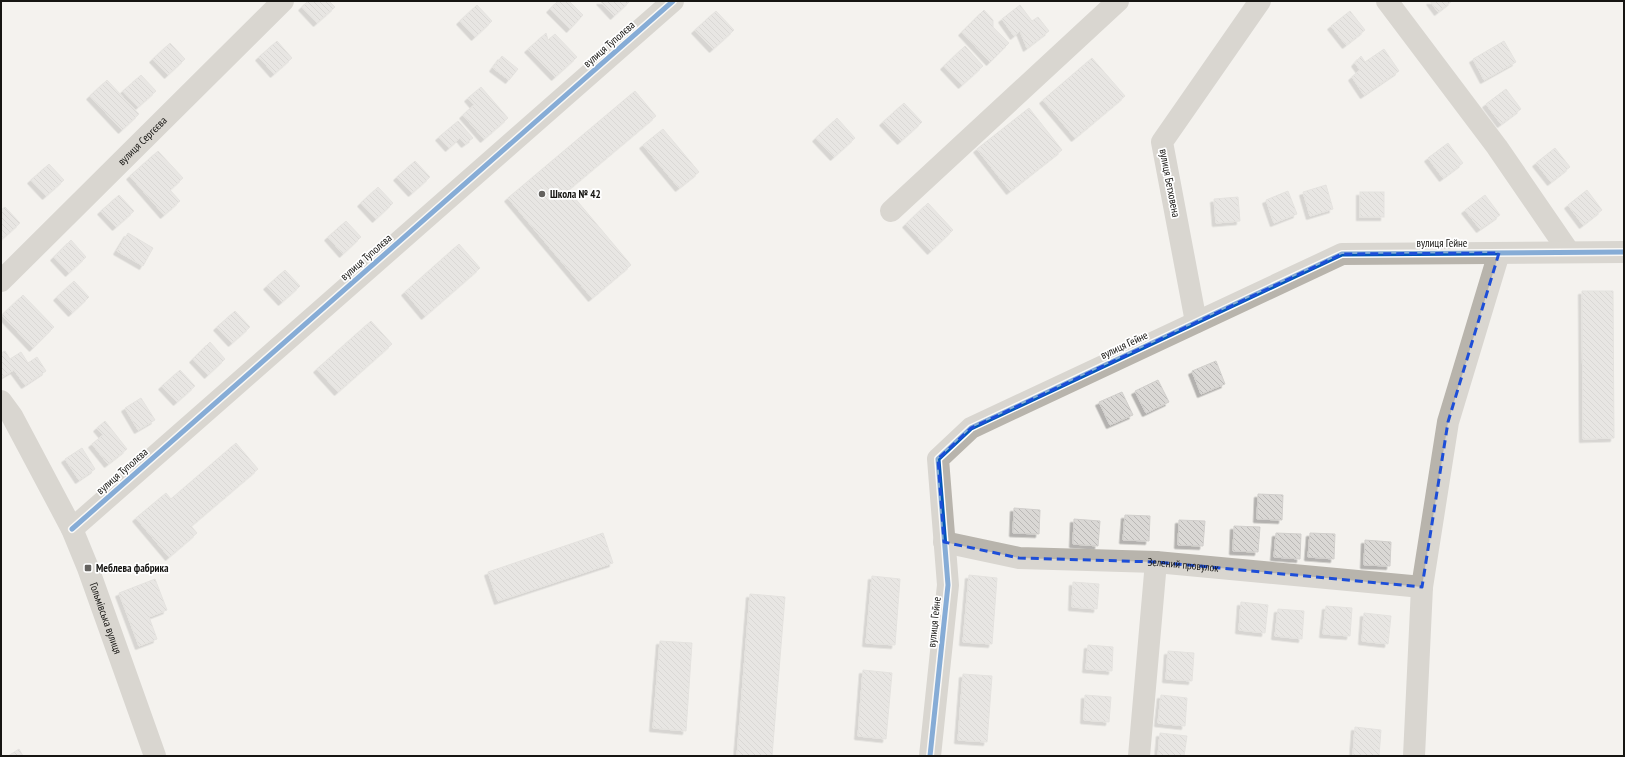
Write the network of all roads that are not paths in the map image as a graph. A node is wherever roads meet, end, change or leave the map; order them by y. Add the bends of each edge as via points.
1 (283, 1) edge
2 (673, 1) edge
3 (1118, 1) edge
4 (1260, 1) edge
5 (1387, 1) edge
6 (891, 211) dead end
7 (1569, 252) junction
8 (1624, 252) edge
9 (1500, 253) junction
10 (1, 281) edge
11 (1196, 322) junction
12 (1, 401) edge
13 (72, 529) junction
14 (944, 542) junction
15 (1156, 562) junction
16 (1422, 587) junction
17 (155, 756) edge
18 (930, 756) edge
19 (1139, 756) edge
20 (1414, 756) edge

1 - 10 street, вулиця Сергєєва
2 - 13 street, вулиця Туполєва
3 - 6 street
4 - 11 street, вулиця Бетховена via 1162,142
5 - 7 street via 1496,147
7 - 8 street, вулиця Гейне
7 - 9 street, вулиця Гейне
9 - 11 street, вулиця Гейне via 1342,254
9 - 16 street via 1448,422
11 - 14 street, вулиця Гейне via 971,428 938,459
12 - 13 street, Гольмівська вулиця via 12,416
13 - 17 street, Гольмівська вулиця
14 - 15 street, Зелений провулок via 1019,558
14 - 18 street, вулиця Гейне via 948,585
15 - 16 street, Зелений провулок
15 - 19 street
16 - 20 street

